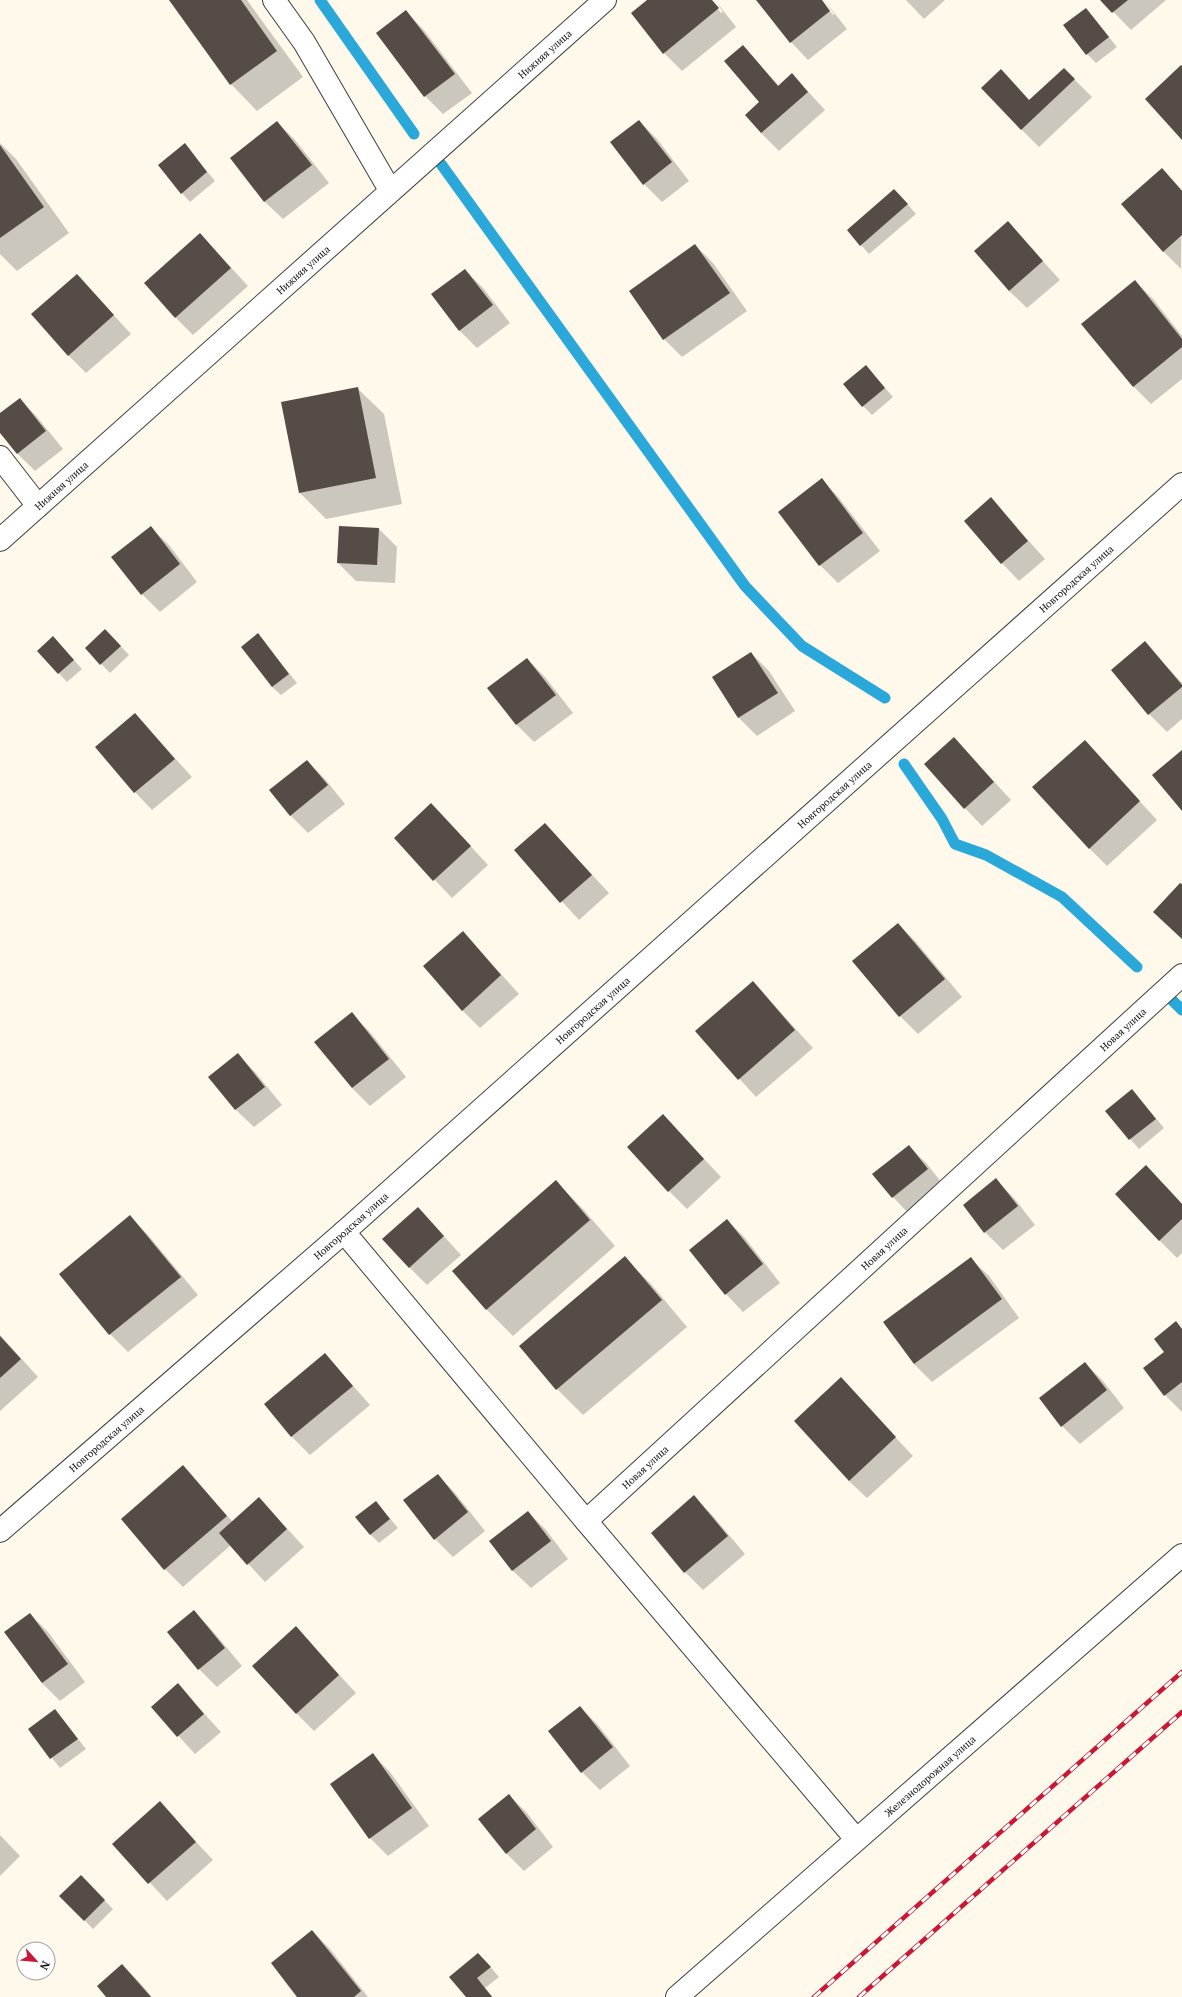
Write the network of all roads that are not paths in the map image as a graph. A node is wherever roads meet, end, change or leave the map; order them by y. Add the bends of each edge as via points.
1 (274, 0) edge
2 (605, 0) edge
3 (390, 190) junction
4 (0, 457) edge
5 (1182, 484) edge
6 (38, 506) junction
7 (0, 540) edge
8 (1182, 976) edge
9 (344, 1232) junction
10 (586, 1521) junction
11 (0, 1531) edge
12 (1182, 1555) edge
13 (856, 1839) junction
14 (677, 1997) edge

1 - 3 street via 304,42
2 - 3 street, Нижняя улица
3 - 6 street, Нижняя улица
4 - 6 street
5 - 9 street, Новгородская улица
6 - 7 street, Нижняя улица
8 - 10 street, Новая улица
9 - 10 street
9 - 11 street, Новгородская улица
10 - 13 street
12 - 13 street, Железнодорожная улица
13 - 14 street, Железнодорожная улица

